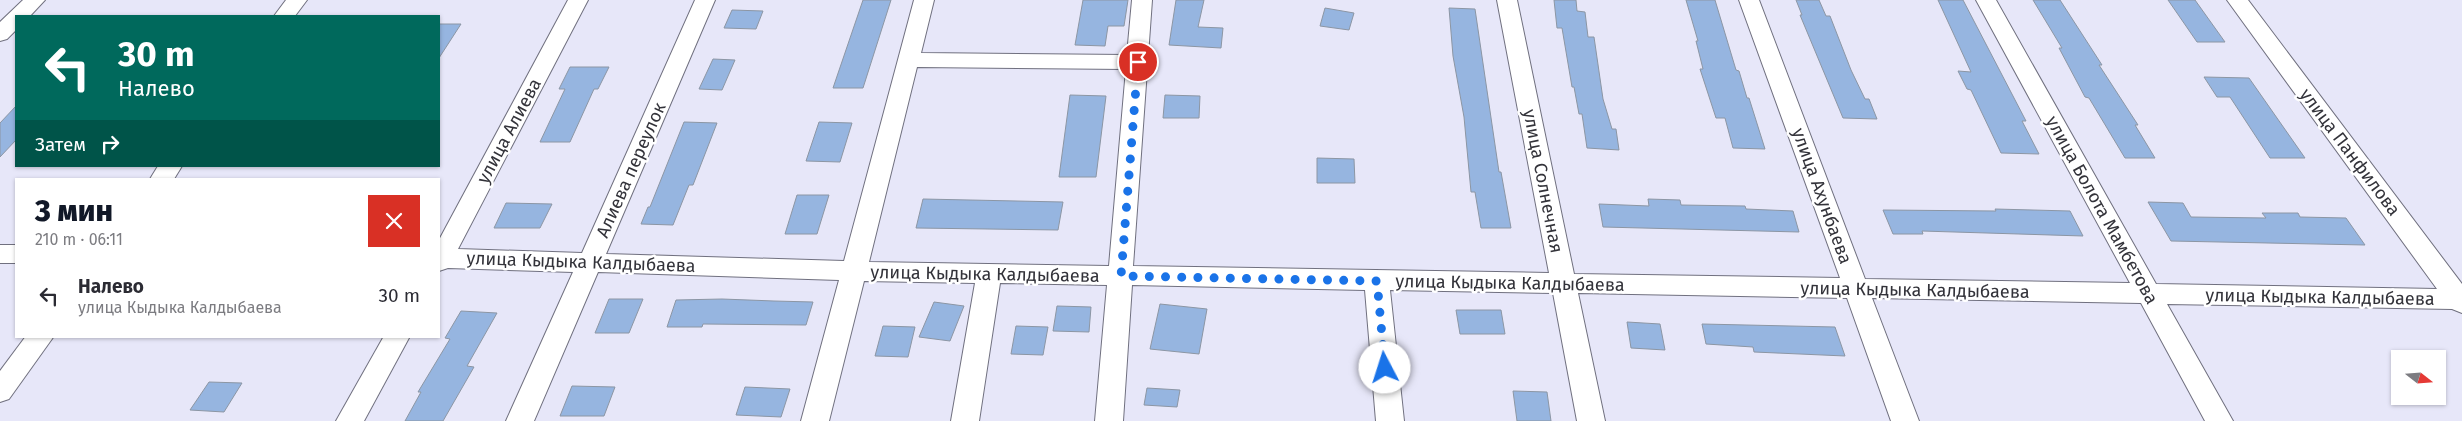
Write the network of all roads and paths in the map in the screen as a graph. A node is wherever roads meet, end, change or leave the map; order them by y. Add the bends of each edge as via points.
1 (35, 0) edge
2 (297, 0) edge
3 (578, 0) edge
4 (705, 0) edge
5 (924, 0) edge
6 (1142, 0) edge
7 (1507, 0) edge
8 (1749, 0) edge
9 (1986, 0) edge
10 (2237, 0) edge
11 (19, 15) edge
12 (285, 15) edge
13 (15, 19) edge
14 (0, 34) edge
15 (909, 60) junction
16 (1138, 62) junction
17 (169, 167) edge
18 (162, 178) edge
19 (0, 254) edge
20 (15, 254) edge
21 (440, 257) edge
22 (440, 259) edge
23 (590, 262) junction
24 (855, 271) junction
25 (989, 274) junction
26 (1121, 276) junction
27 (1377, 281) junction
28 (1563, 284) junction
29 (1856, 289) junction
30 (2148, 294) junction
31 (2461, 301) edge
32 (40, 338) edge
33 (396, 338) edge
34 (0, 391) edge
35 (350, 421) edge
36 (520, 421) edge
37 (815, 421) edge
38 (965, 421) edge
39 (1109, 421) edge
40 (1390, 421) edge
41 (1590, 421) edge
42 (1905, 421) edge
43 (2219, 421) edge

1 - 11 street
2 - 12 street
3 - 21 street, улица Алиева
4 - 23 street, Алиева переулок
5 - 15 street
6 - 16 street
7 - 28 street, улица Солнечная
8 - 29 street, улица Ахунбаева
9 - 30 street, улица Болота Мамбетова
10 - 31 street, улица Панфилова
13 - 14 street
15 - 16 street
15 - 24 street
16 - 26 street
17 - 18 street
19 - 20 street
22 - 23 street, улица Кыдыка Калдыбаева
23 - 24 street, улица Кыдыка Калдыбаева
23 - 36 street, Алиева переулок
24 - 25 street, улица Кыдыка Калдыбаева
24 - 37 street
25 - 26 street, улица Кыдыка Калдыбаева
25 - 38 street
26 - 27 street, улица Кыдыка Калдыбаева
26 - 39 street
27 - 28 street, улица Кыдыка Калдыбаева
27 - 40 street
28 - 29 street, улица Кыдыка Калдыбаева
28 - 41 street, улица Солнечная
29 - 30 street, улица Кыдыка Калдыбаева
29 - 42 street, улица Ахунбаева
30 - 31 street, улица Кыдыка Калдыбаева
30 - 43 street, улица Болота Мамбетова
32 - 34 street
33 - 35 street

